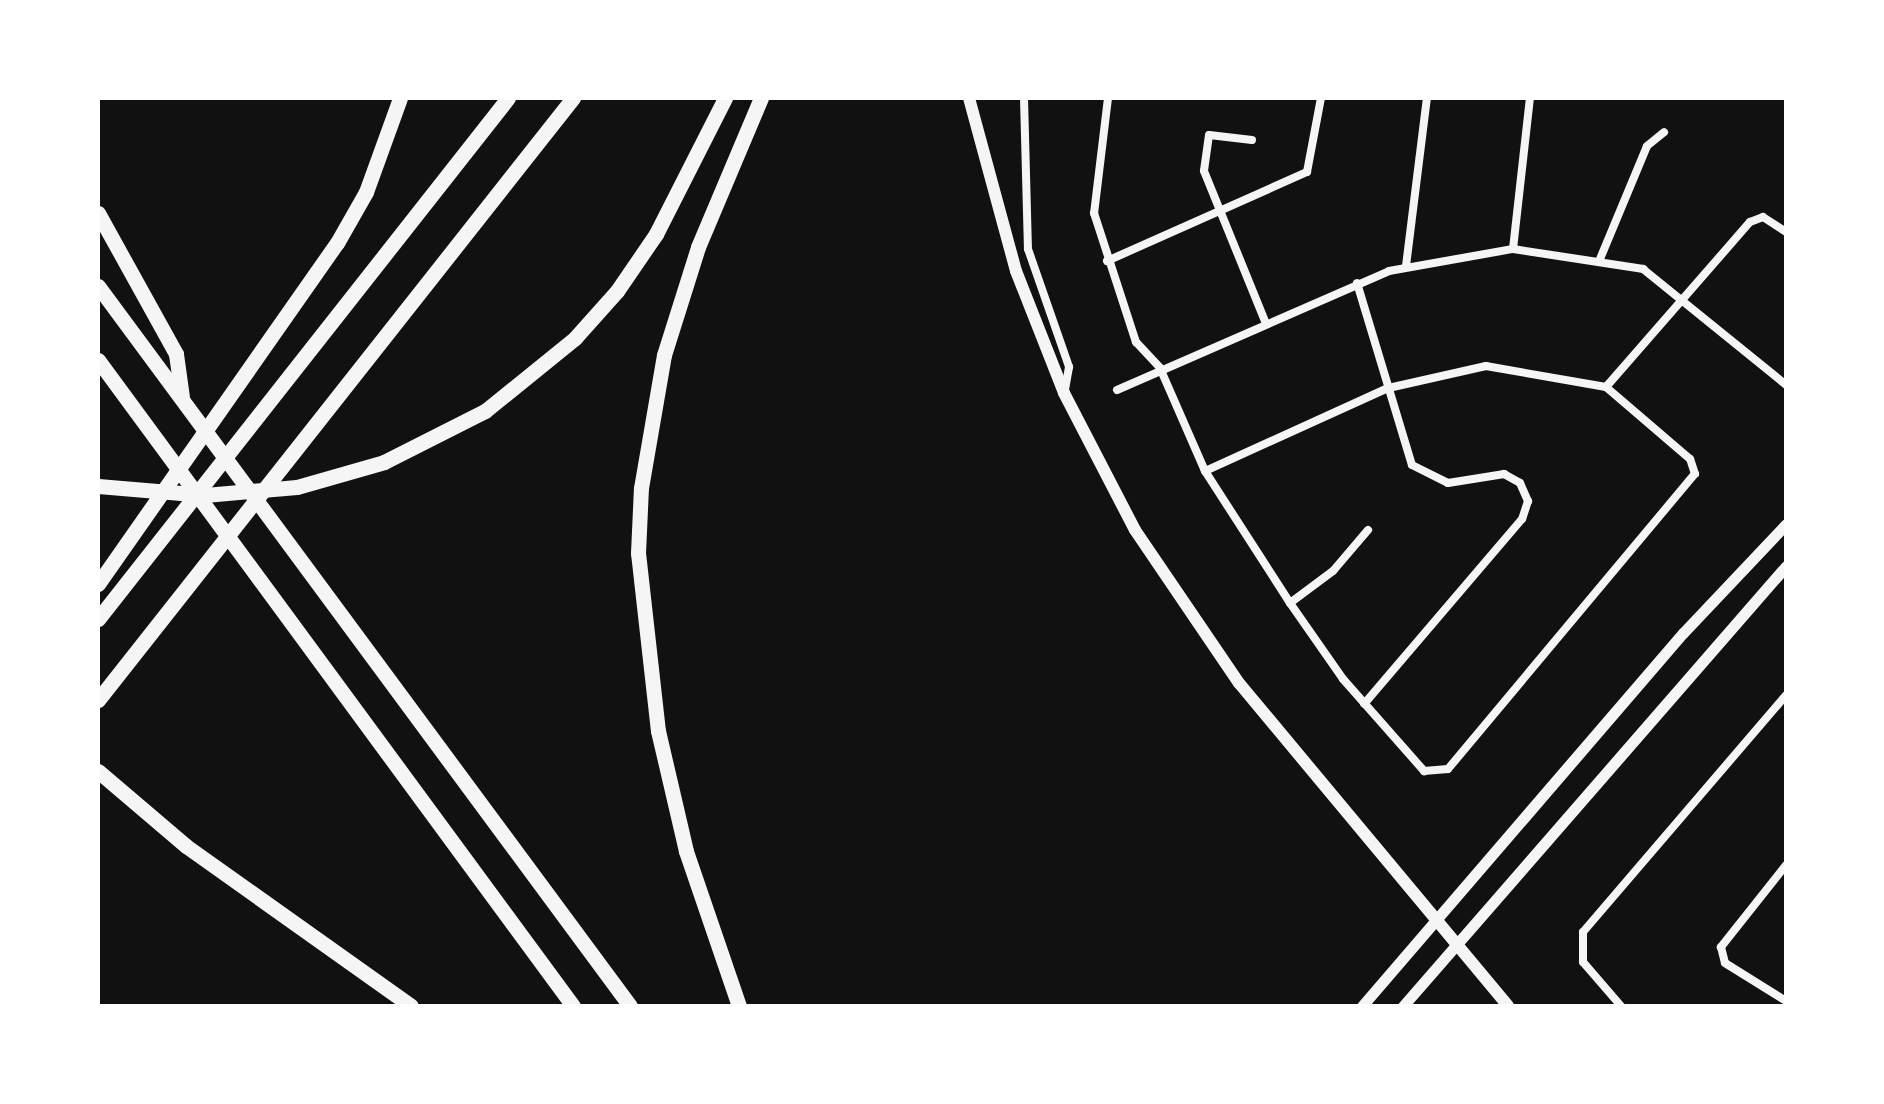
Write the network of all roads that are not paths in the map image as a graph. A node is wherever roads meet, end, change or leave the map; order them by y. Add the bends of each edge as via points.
1 (400, 98) edge
2 (508, 98) edge
3 (574, 98) edge
4 (725, 98) edge
5 (761, 98) edge
6 (970, 98) edge
7 (1024, 98) edge
8 (1108, 98) edge
9 (1321, 98) edge
10 (1427, 98) edge
11 (1530, 98) edge
12 (1664, 132) dead end
13 (1252, 140) dead end
14 (98, 213) edge
15 (1217, 213) junction
16 (1786, 232) edge
17 (1513, 249) junction
18 (1600, 259) junction
19 (1107, 261) junction
20 (1406, 266) junction
21 (1357, 283) junction
22 (98, 286) edge
23 (1684, 298) junction
24 (1265, 322) junction
25 (98, 360) edge
26 (1160, 368) junction
27 (1786, 385) edge
28 (1606, 387) junction
29 (1388, 388) junction
30 (1116, 390) dead end
31 (1064, 393) junction
32 (182, 397) junction
33 (1206, 471) junction
34 (98, 486) edge
35 (1786, 524) edge
36 (1368, 530) dead end
37 (1786, 566) edge
38 (98, 584) edge
39 (1290, 603) junction
40 (98, 619) edge
41 (1786, 695) edge
42 (98, 700) edge
43 (1364, 704) junction
44 (99, 773) edge
45 (1786, 865) edge
46 (1436, 920) junction
47 (1456, 945) junction
48 (1786, 1001) edge
49 (411, 1006) edge
50 (574, 1006) edge
51 (630, 1006) edge
52 (739, 1006) edge
53 (1362, 1006) edge
54 (1403, 1006) edge
55 (1508, 1006) edge
56 (1621, 1006) edge

1 - 38 highway via 366,192 337,243
2 - 40 highway
3 - 42 highway
4 - 34 highway via 656,234 617,291 525,382 423,445 348,474 248,493 156,494
5 - 52 highway via 698,247 664,355 638,553 658,731 686,851
6 - 31 main road via 1016,271
7 - 31 street via 1028,249 1068,367
8 - 19 street via 1094,213
9 - 15 street via 1307,172
10 - 20 street
11 - 17 street
12 - 18 street via 1647,146
13 - 15 street via 1206,140 1204,171
14 - 32 highway via 176,354
15 - 19 street
15 - 24 street
16 - 23 street via 1770,220 1750,222
17 - 18 street
17 - 20 street
18 - 23 street via 1644,269
19 - 26 street via 1136,342
20 - 21 street
21 - 24 street
21 - 29 street
22 - 32 highway
23 - 27 street
23 - 28 street
24 - 26 street
25 - 50 highway
26 - 30 street
26 - 33 street
28 - 29 street via 1486,366
28 - 43 street via 1690,459 1694,481 1448,769 1433,774 1416,766
29 - 33 street
29 - 43 street via 1407,455 1420,472 1448,484 1504,474 1520,482 1528,502 1522,519
31 - 46 main road via 1122,507 1191,618
32 - 51 highway
33 - 39 street
35 - 46 main road
36 - 39 street via 1333,571
37 - 47 main road
39 - 43 street
41 - 56 street via 1583,932 1584,962
44 - 49 highway via 186,846
45 - 48 street via 1721,947 1725,963
46 - 47 main road
46 - 53 main road
47 - 54 main road
47 - 55 main road

